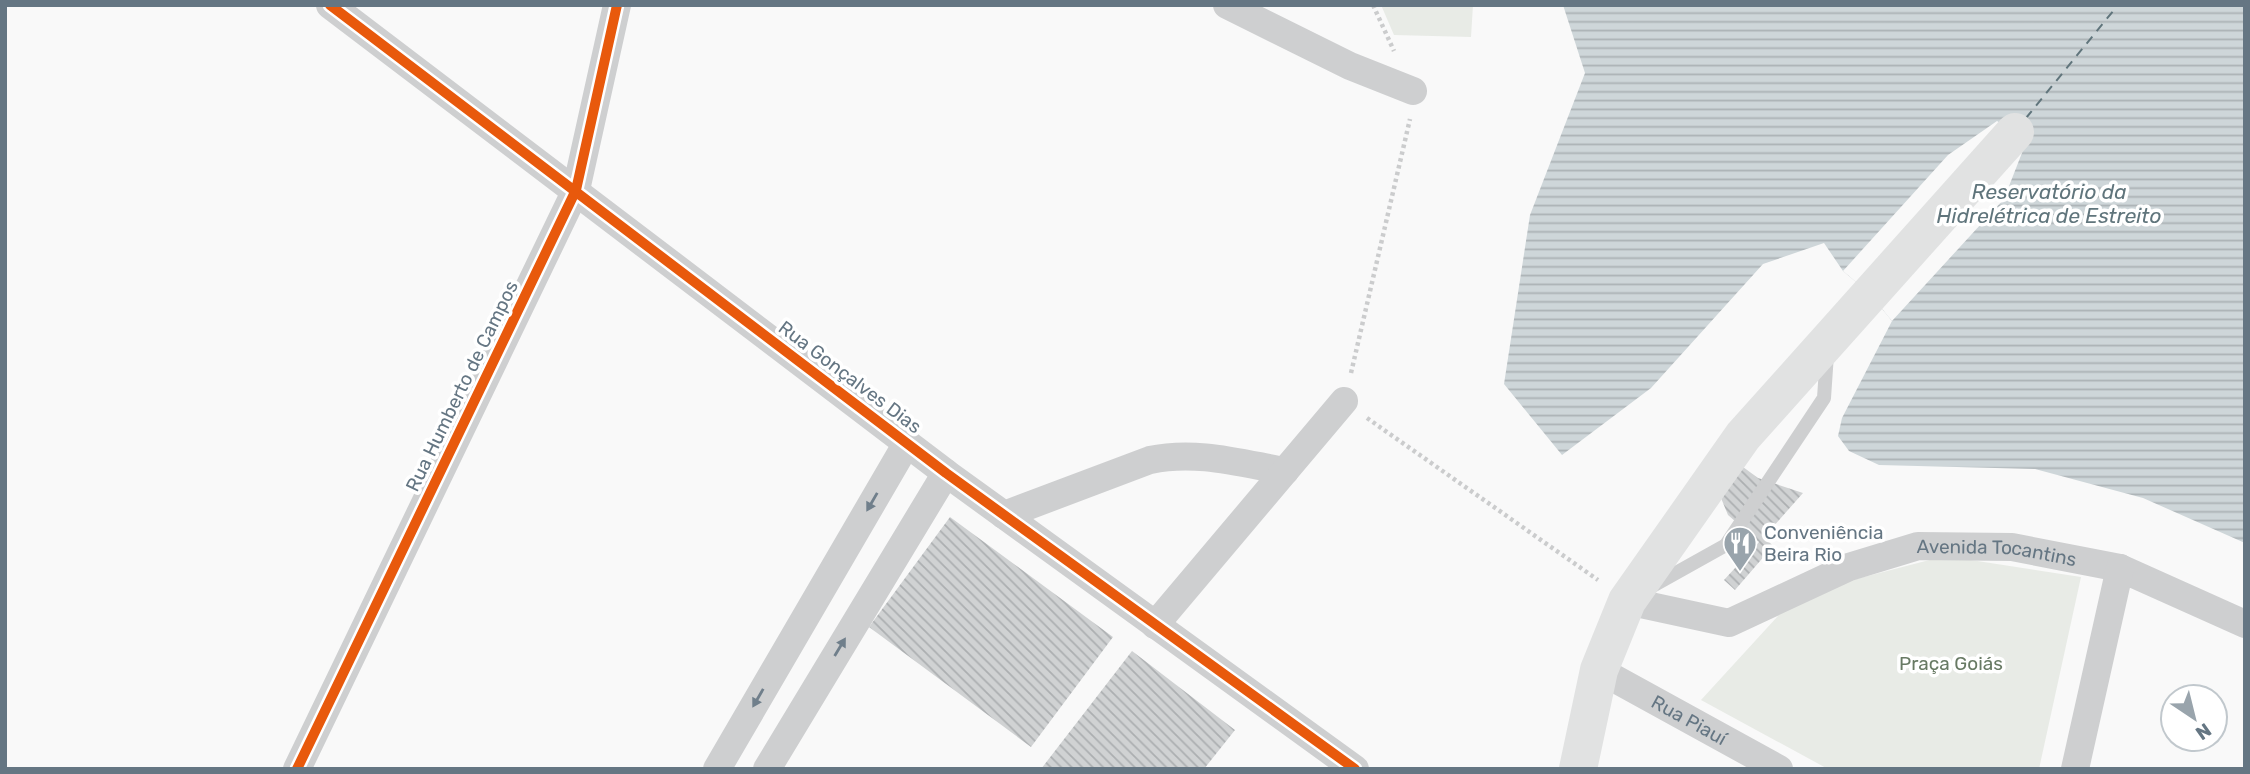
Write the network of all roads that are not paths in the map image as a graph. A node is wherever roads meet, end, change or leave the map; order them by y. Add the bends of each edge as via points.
1 (330, 5) edge
2 (617, 5) edge
3 (1227, 5) edge
4 (1413, 91) road end
5 (2015, 132) dead end
6 (576, 190) junction
7 (1345, 401) road end
8 (907, 443) junction
9 (1285, 471) junction
10 (946, 473) junction
11 (1004, 515) junction
12 (2120, 568) junction
13 (1627, 601) junction
14 (2245, 624) edge
15 (1155, 625) junction
16 (1599, 670) junction
17 (297, 769) edge
18 (717, 769) edge
19 (767, 769) edge
20 (1355, 769) edge
21 (1578, 769) edge
22 (1779, 769) edge
23 (2075, 769) edge

1 - 6 street, Rua Gonçalves Dias
2 - 6 street, Rua Humberto de Campos
3 - 4 street via 1350,66
5 - 13 main road via 1743,436
6 - 8 street, Rua Gonçalves Dias
6 - 17 street, Rua Humberto de Campos
7 - 9 street
8 - 10 street, Rua Gonçalves Dias
8 -> 18 street
9 - 11 street via 1175,455 1150,460
9 - 15 street
10 - 11 street, Rua Gonçalves Dias
19 -> 10 street
11 - 15 street, Rua Gonçalves Dias
12 - 13 street, Avenida Tocantins via 2012,547 1919,546 1849,567 1729,623
12 - 14 street, Avenida Tocantins
12 - 23 street
13 - 16 main road
15 - 20 street, Rua Gonçalves Dias
16 - 21 main road
16 - 22 street, Rua Piauí

